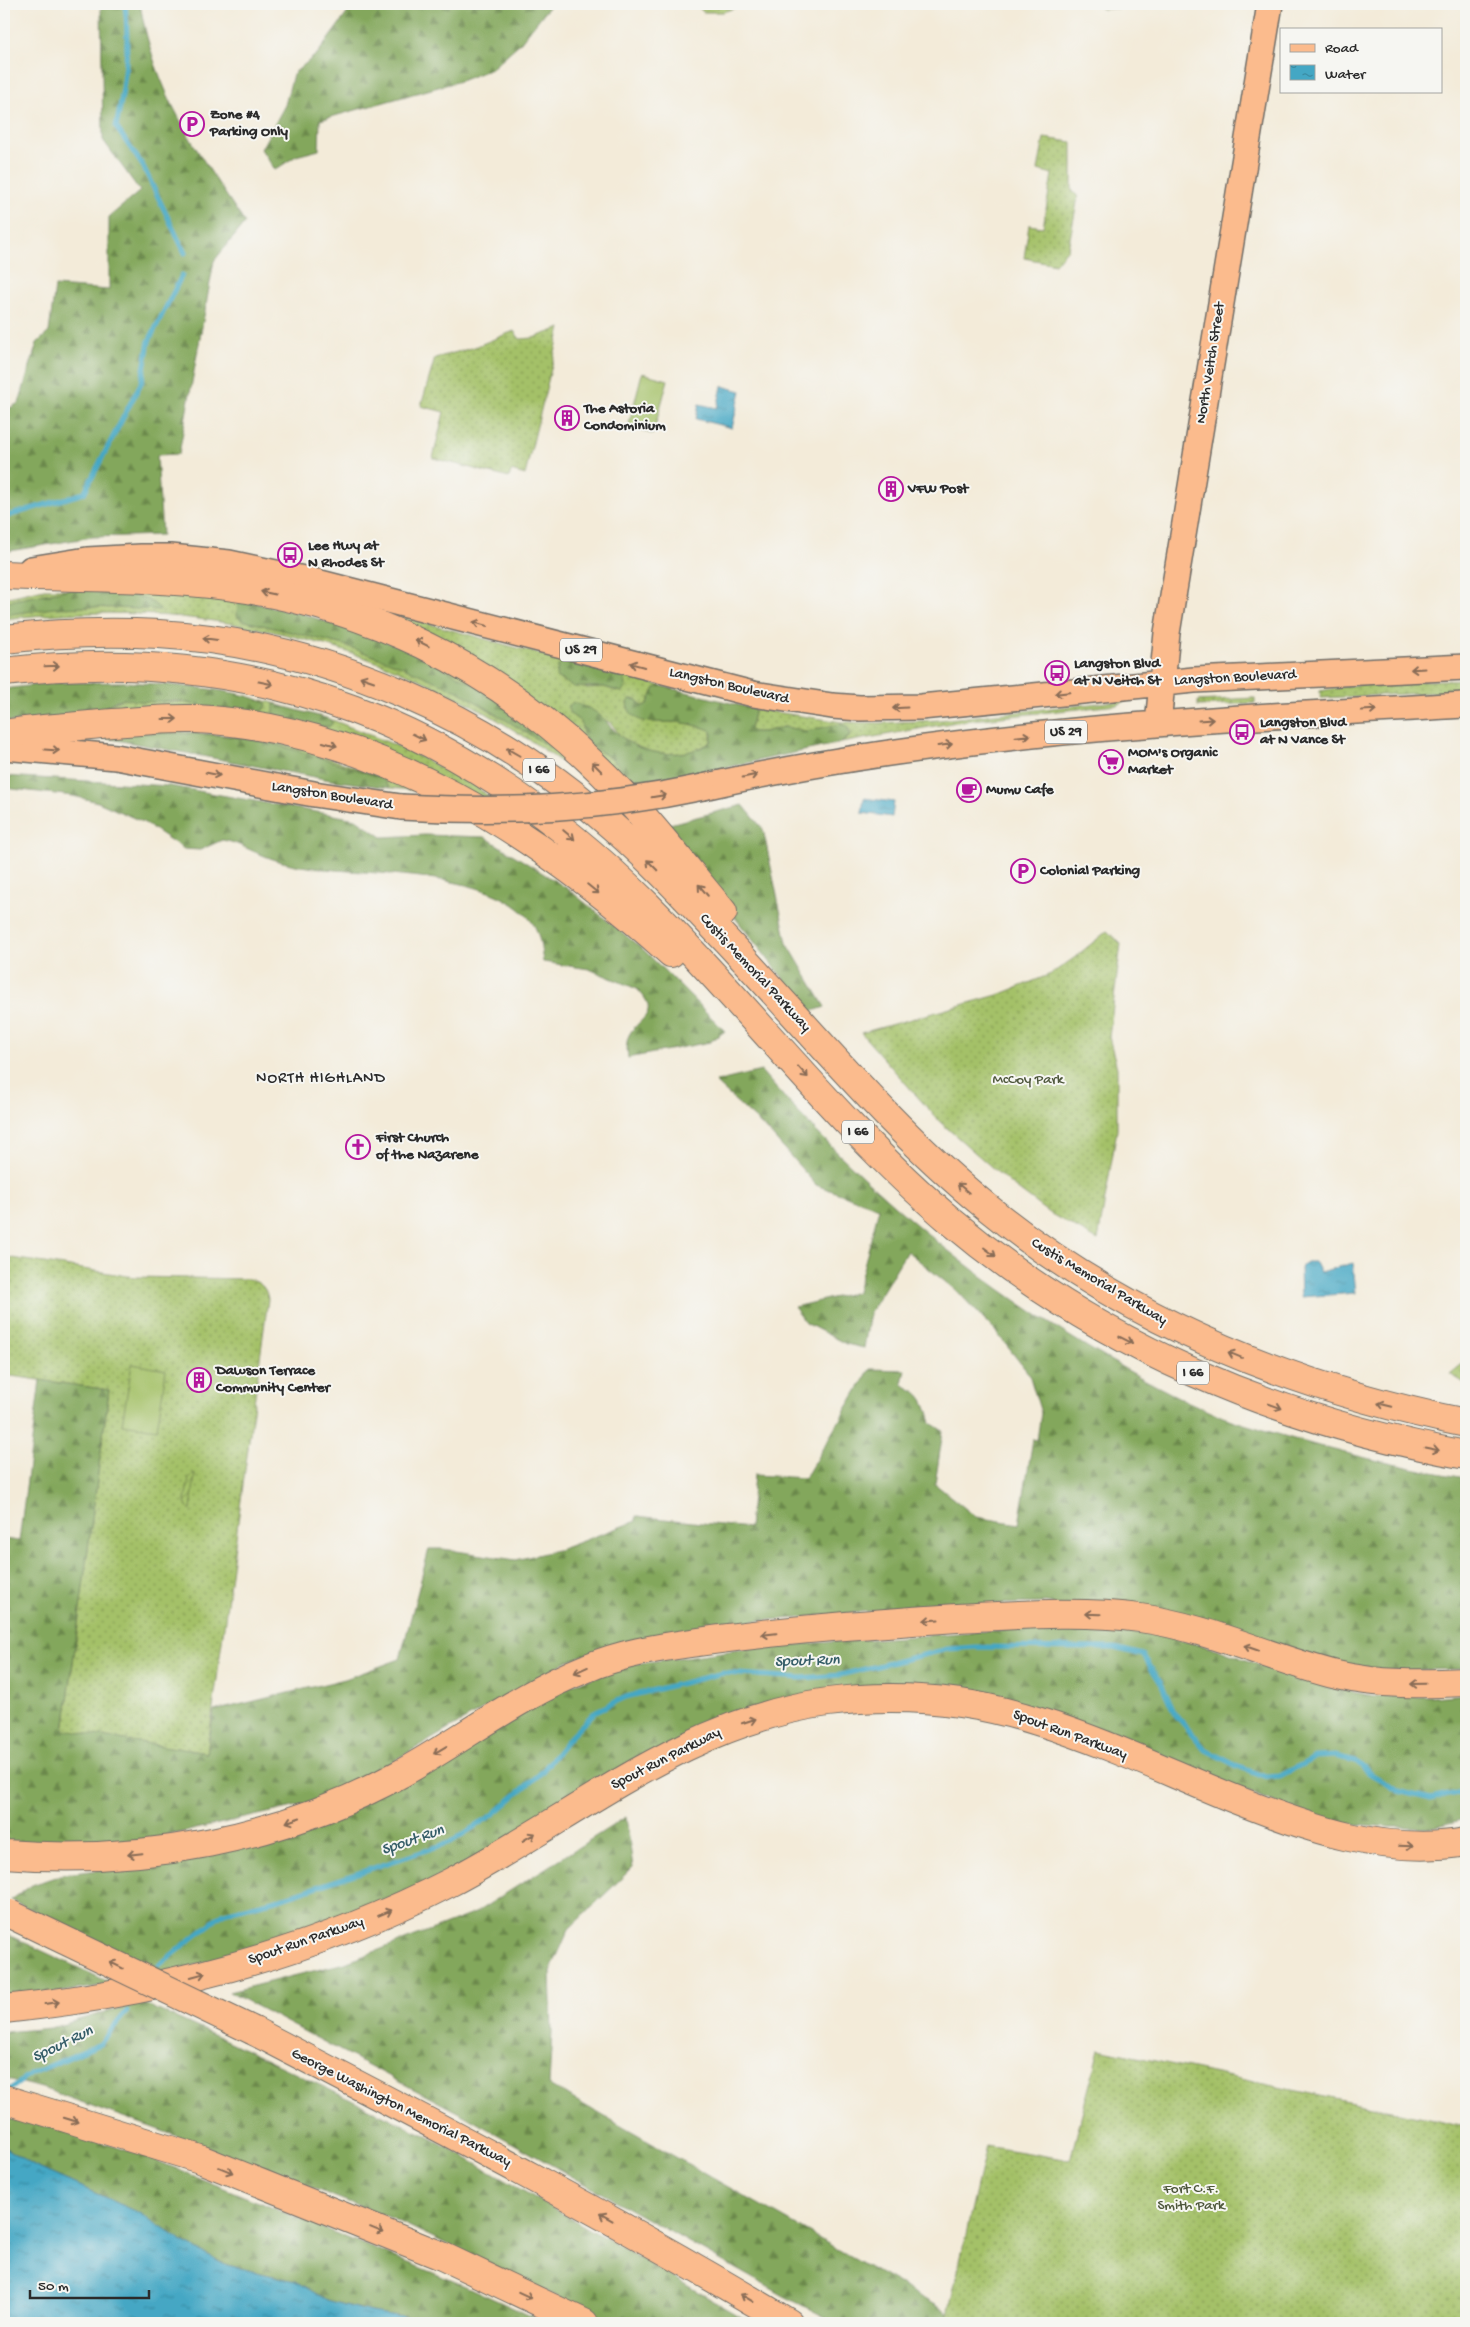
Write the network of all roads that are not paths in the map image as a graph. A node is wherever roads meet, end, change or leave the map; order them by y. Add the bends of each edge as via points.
1 (1270, 4) edge
2 (4, 575) edge
3 (4, 639) edge
4 (1466, 667) edge
5 (4, 672) edge
6 (1163, 682) junction
7 (1466, 705) edge
8 (1158, 724) junction
9 (4, 734) edge
10 (4, 747) edge
11 (770, 1036) junction
12 (939, 1166) junction
13 (1466, 1423) edge
14 (1466, 1455) edge
15 (1466, 1682) edge
16 (1466, 1842) edge
17 (4, 1854) edge
18 (7, 1913) edge
19 (4, 2009) edge
20 (14, 2102) edge
21 (584, 2323) edge
22 (789, 2323) edge

1 - 6 main road, North Veitch Street via 1212,348 1167,634
6 -> 2 main road, Langston Boulevard / US 29 via 921,706 832,706 744,692 313,581 229,563 141,557 60,563
12 -> 2 highway via 884,1093 768,967 607,778 539,716 485,678 391,629 267,592 151,579
12 -> 3 highway, Custis Memorial Parkway / I 66 via 694,907 612,826 520,756 473,729 425,703 375,682 322,664 252,647 180,636 128,633 58,633
4 -> 6 main road, Langston Boulevard / US 29
5 -> 11 highway, I 66 via 46,666 106,665 221,674 333,701 387,722 490,776 543,813 648,906
6 - 8 main road, North Veitch Street
8 -> 7 main road, Langston Boulevard / US 29
10 -> 8 main road, Langston Boulevard / US 29, bridge via 116,757 401,807 493,811 552,809 640,799 810,764 907,749
9 -> 11 highway via 139,720 196,719 275,730 376,760 468,803 540,849 642,928
11 -> 14 highway, I 66 via 885,1161 952,1222 1038,1286 1094,1322 1170,1362 1277,1406 1388,1439
13 -> 12 highway, Custis Memorial Parkway / I 66 via 1330,1390 1250,1361 1171,1326 1049,1255
15 -> 17 highway via 1395,1684 1357,1679 1304,1666 1180,1626 1103,1615 1049,1614 926,1620 693,1642 627,1655 577,1672 373,1787 306,1816 259,1831 138,1854 66,1857
19 -> 16 highway, Spout Run Parkway via 99,1996 181,1980 314,1941 401,1906 454,1880 689,1745 758,1718 827,1702 896,1698 977,1706 1058,1728 1268,1812 1336,1835 1410,1846
22 -> 18 highway, George Washington Memorial Parkway, bridge via 505,2160 254,2031
20 -> 21 highway via 200,2160 442,2256

